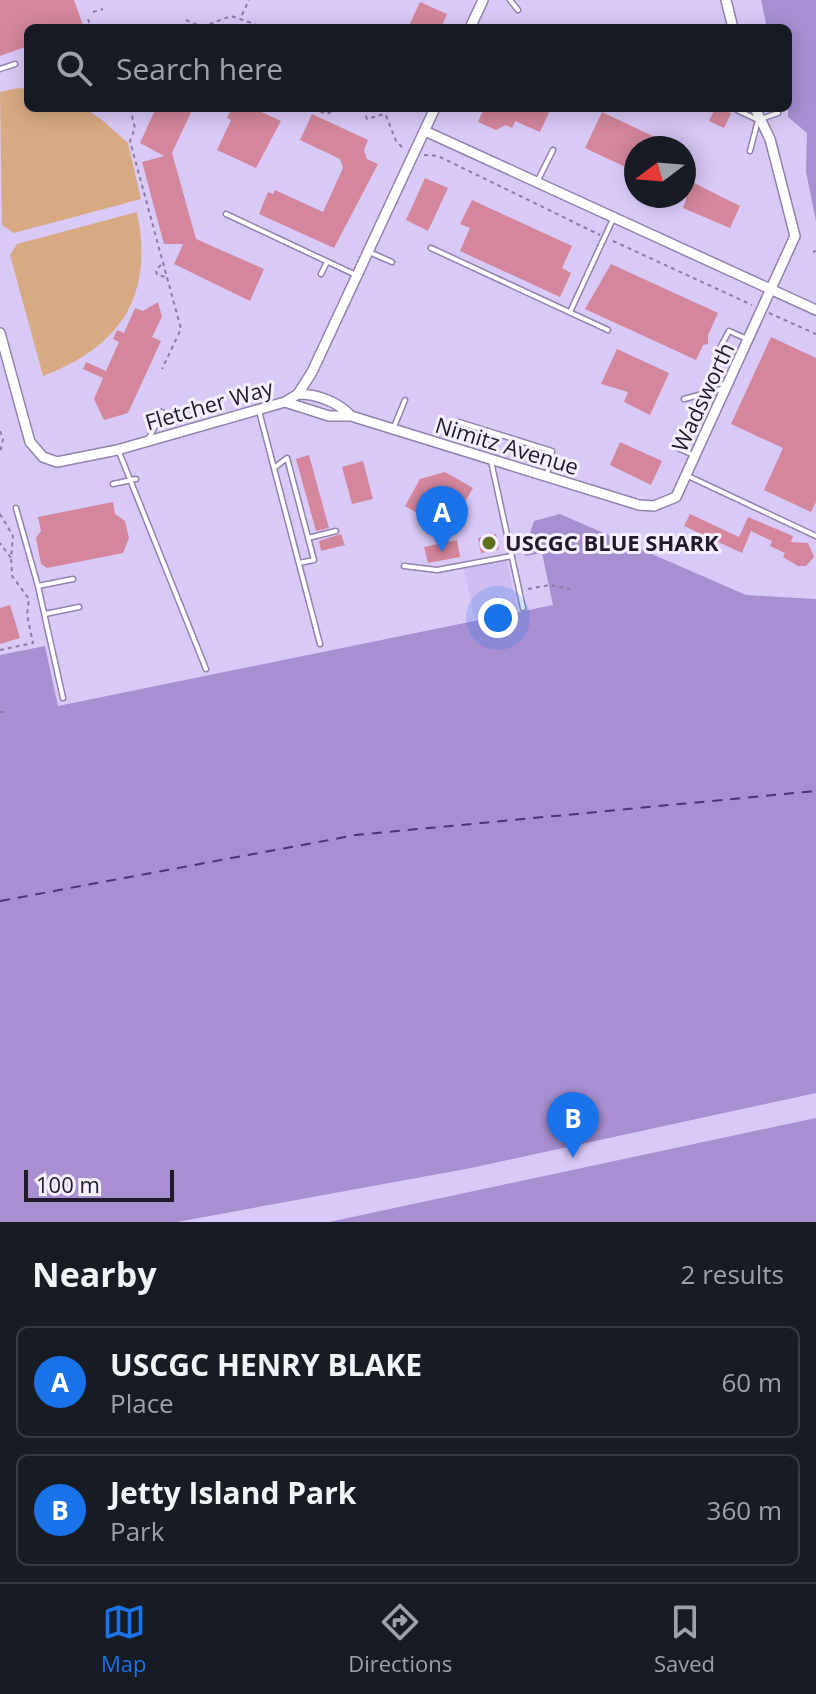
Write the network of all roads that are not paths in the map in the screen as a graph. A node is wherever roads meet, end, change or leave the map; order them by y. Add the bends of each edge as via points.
1 (510, 0) edge
2 (481, 1) edge
3 (724, 5) edge
4 (518, 10) dead end
5 (472, 24) edge
6 (731, 24) edge
7 (15, 64) dead end
8 (0, 69) edge
9 (433, 112) edge
10 (741, 112) edge
11 (756, 112) edge
12 (778, 113) dead end
13 (758, 120) junction
14 (425, 131) junction
15 (553, 150) dead end
16 (750, 151) dead end
17 (537, 182) junction
18 (226, 214) dead end
19 (614, 217) junction
20 (431, 248) dead end
21 (367, 251) junction
22 (327, 262) junction
23 (392, 262) dead end
24 (321, 274) dead end
25 (356, 275) junction
26 (772, 290) junction
27 (816, 310) edge
28 (570, 312) junction
29 (608, 330) dead end
30 (0, 333) edge
31 (749, 340) junction
32 (720, 348) dead end
33 (714, 381) dead end
34 (727, 387) junction
35 (298, 394) junction
36 (684, 399) dead end
37 (405, 400) dead end
38 (285, 402) junction
39 (259, 410) junction
40 (162, 412) dead end
41 (351, 416) junction
42 (459, 422) dead end
43 (393, 429) junction
44 (147, 441) junction
45 (674, 446) dead end
46 (117, 450) junction
47 (695, 456) junction
48 (491, 459) junction
49 (274, 468) junction
50 (686, 475) junction
51 (547, 476) junction
52 (133, 479) junction
53 (113, 484) dead end
54 (654, 506) joint
55 (16, 508) dead end
56 (336, 531) dead end
57 (816, 536) edge
58 (308, 538) junction
59 (512, 556) junction
60 (299, 563) junction
61 (404, 566) dead end
62 (73, 579) dead end
63 (38, 586) junction
64 (79, 607) dead end
65 (523, 608) dead end
66 (45, 614) junction
67 (320, 644) dead end
68 (206, 669) dead end
69 (63, 698) dead end

1 - 4 lane
2 - 5 street
3 - 6 street
7 - 8 lane
9 - 14 street, Fletcher Way
10 - 13 lane
11 - 13 street, Wadsworth
12 - 13 lane
13 - 16 lane
13 - 26 street, Wadsworth via 770,139 795,236
14 - 17 street
14 - 21 street, Fletcher Way
15 - 17 lane
17 - 19 street
18 - 22 lane
19 - 26 street
19 - 28 lane
20 - 28 lane
21 - 23 lane
21 - 25 street, Fletcher Way
22 - 24 lane
22 - 25 lane
25 - 35 street, Fletcher Way
26 - 27 street
26 - 31 street, Wadsworth
28 - 29 lane
30 - 46 street, Fletcher Way via 35,450 57,462
31 - 32 lane via 729,331
31 - 34 street, Wadsworth
33 - 34 lane
34 - 36 lane
34 - 47 street, Wadsworth
35 - 38 street, Fletcher Way
35 - 41 street, Nimitz Avenue via 342,407
37 - 43 lane
38 - 39 street, Fletcher Way
38 - 41 street, Nimitz Avenue via 329,416
39 - 44 street, Fletcher Way
39 - 49 lane
40 - 44 lane
41 - 43 street, Nimitz Avenue
42 - 51 lane via 552,451
43 - 48 street, Nimitz Avenue
44 - 46 street, Fletcher Way
45 - 47 lane
46 - 52 lane
47 - 50 street, Wadsworth
48 - 51 street, Nimitz Avenue
48 - 59 lane
49 - 58 lane via 287,458
49 - 60 lane
50 - 54 street, Wadsworth via 676,497
50 - 57 lane
51 - 54 street, Nimitz Avenue
52 - 53 lane
52 - 68 lane
55 - 63 lane
56 - 58 lane
58 - 60 lane via 314,560
59 - 61 lane via 437,570
59 - 65 lane
60 - 67 lane
62 - 63 lane
63 - 66 lane
64 - 66 lane
66 - 69 lane

